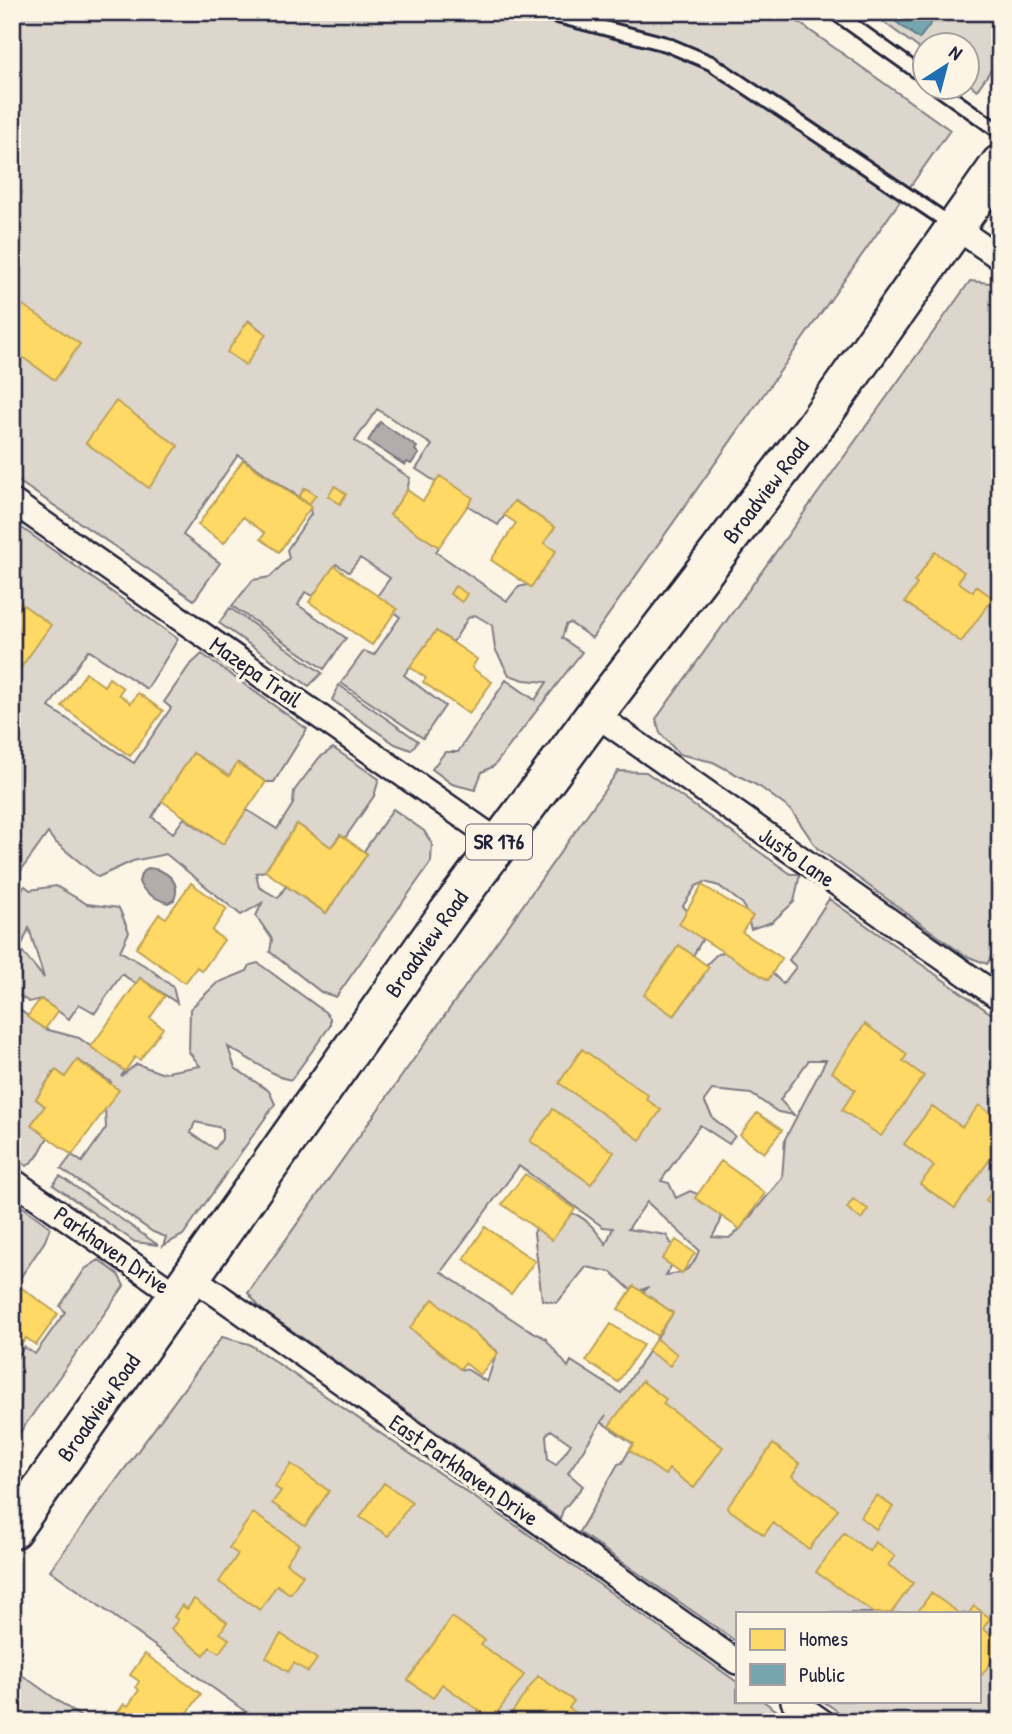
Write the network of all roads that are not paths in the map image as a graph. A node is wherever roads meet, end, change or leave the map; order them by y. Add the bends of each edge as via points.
1 (542, 12) edge
2 (834, 12) edge
3 (911, 67) edge
4 (958, 102) edge
5 (1000, 132) edge
6 (1000, 164) edge
7 (955, 227) junction
8 (1000, 258) edge
9 (12, 501) edge
10 (596, 714) junction
11 (499, 842) junction
12 (1000, 998) edge
13 (12, 1180) edge
14 (184, 1286) junction
15 (12, 1530) edge
16 (736, 1661) edge
17 (794, 1702) edge
18 (823, 1722) edge

1 - 7 lane via 666,44 711,63
2 - 3 lane
4 - 5 lane
6 - 7 main road, Broadview Road / SR 176
7 - 8 street
7 - 10 main road, Broadview Road / SR 176 via 815,426
9 - 11 street, Mazepa Trail
10 - 11 main road, Broadview Road / SR 176
10 - 12 street, Justo Lane
11 - 14 main road, Broadview Road / SR 176
13 - 14 street, Parkhaven Drive
14 - 15 main road, Broadview Road / SR 176
14 - 16 street, East Parkhaven Drive
17 - 18 street

